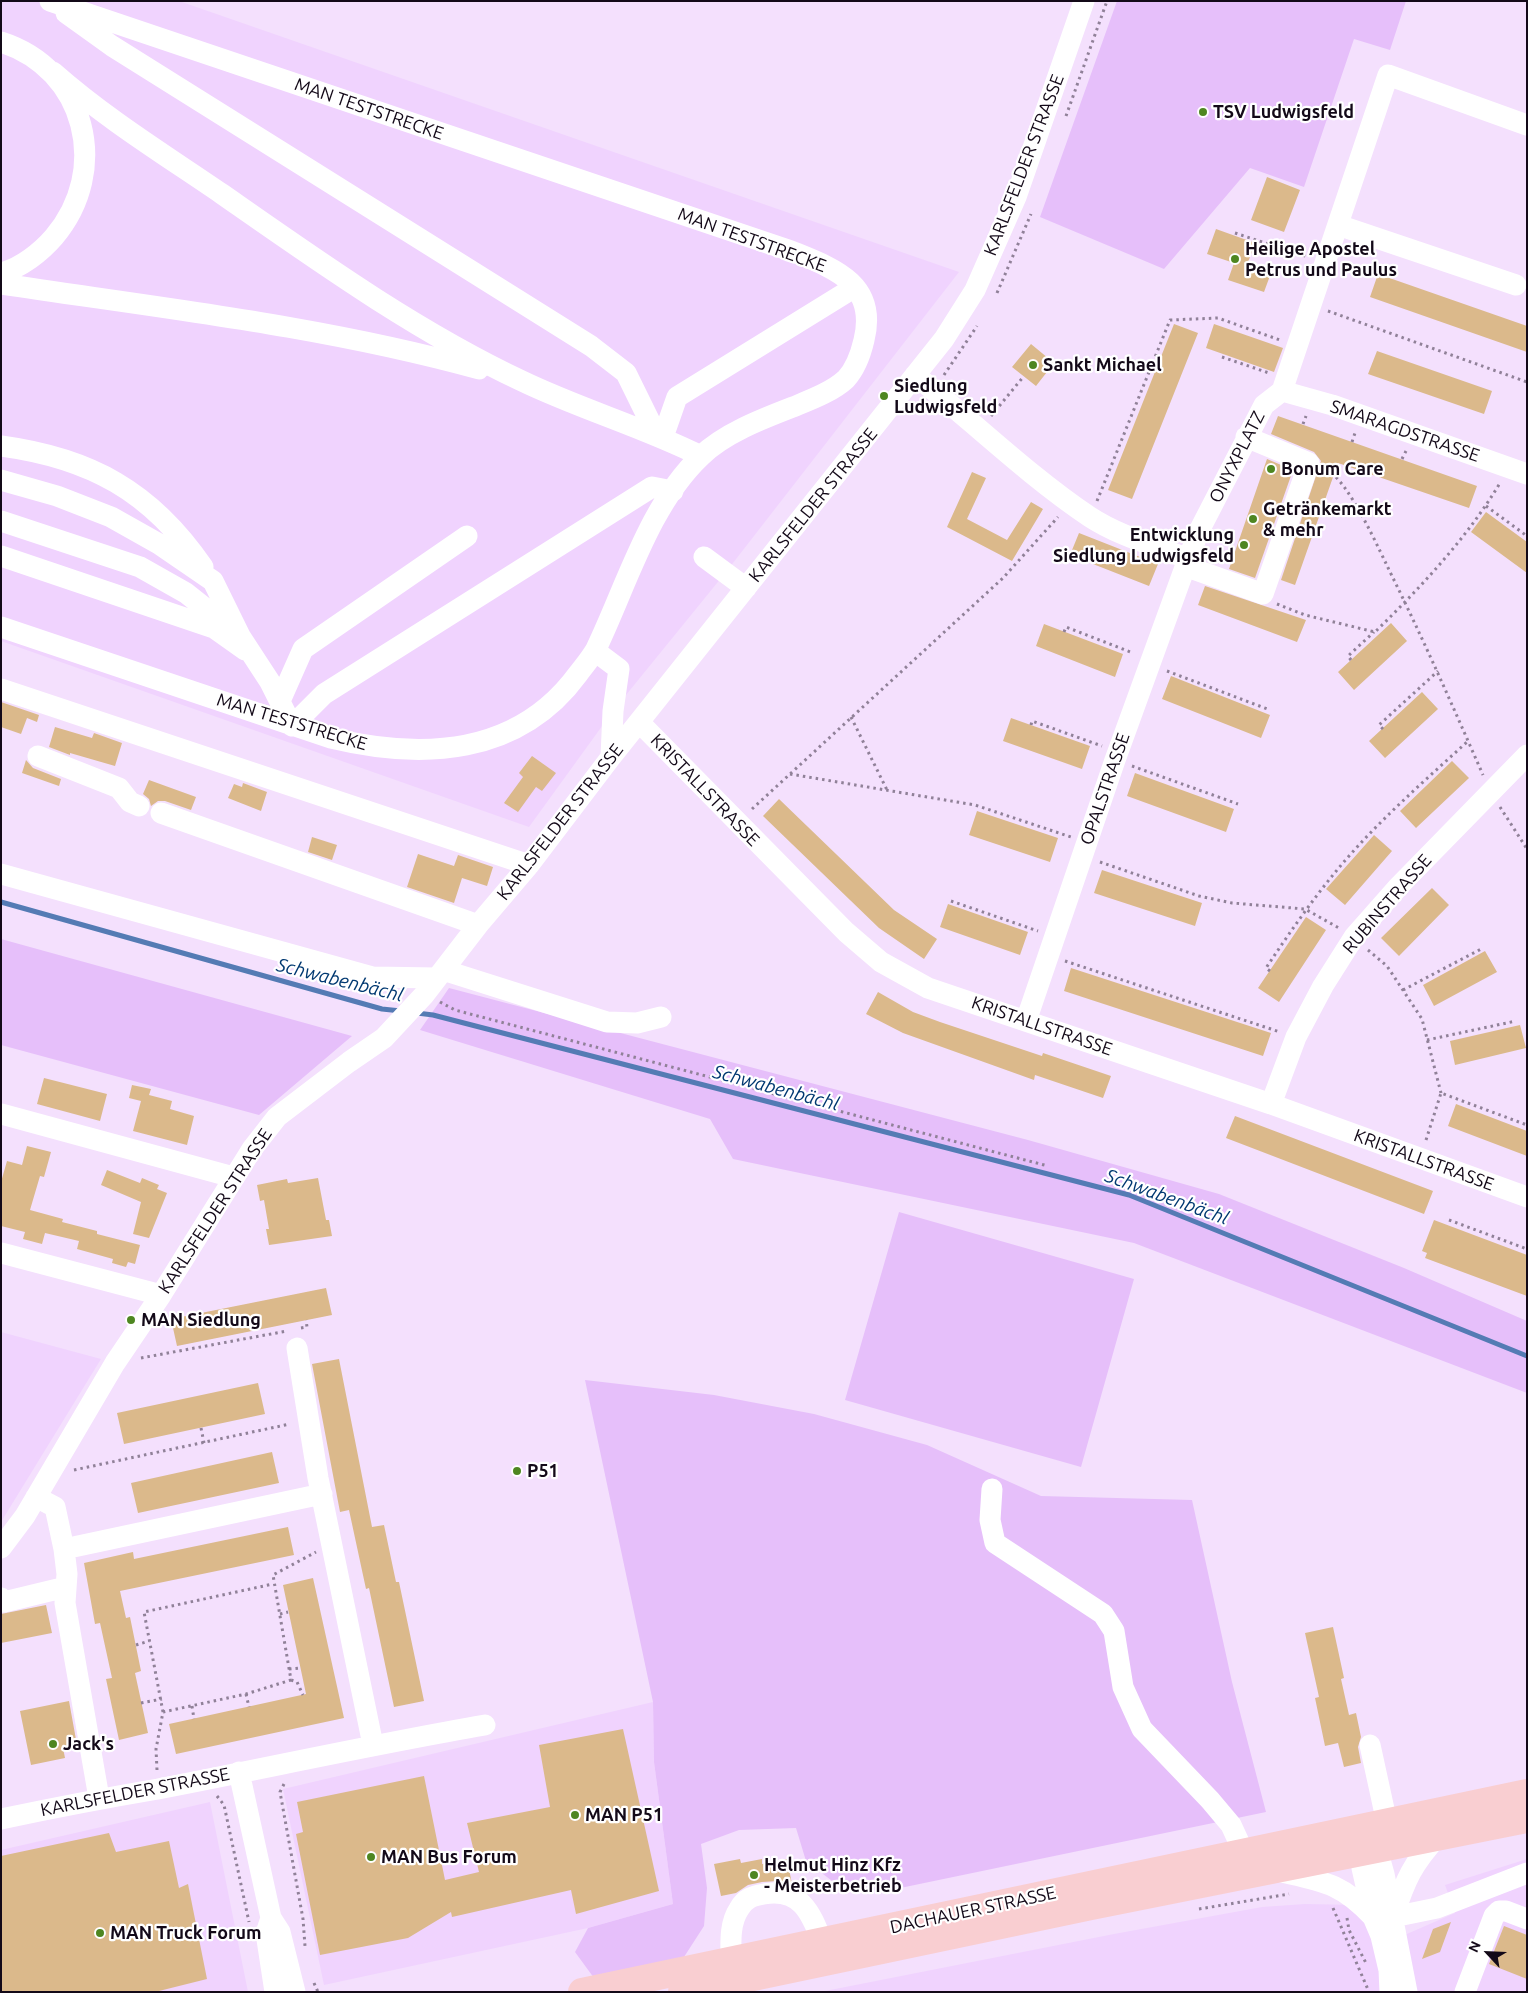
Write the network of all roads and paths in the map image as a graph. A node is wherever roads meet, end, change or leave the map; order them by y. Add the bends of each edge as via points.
1 (50, 1) edge
2 (1084, 1) edge
3 (1, 42) edge
4 (53, 72) junction
5 (1527, 125) edge
6 (1338, 225) junction
7 (1235, 233) dead end
8 (1325, 263) junction
9 (1, 272) edge
10 (1, 284) edge
11 (1516, 285) dead end
12 (854, 287) junction
13 (1311, 305) junction
14 (1297, 345) junction
15 (1222, 357) dead end
16 (915, 375) junction
17 (1024, 376) dead end
18 (523, 382) junction
19 (1527, 382) edge
20 (1284, 385) junction
21 (981, 429) junction
22 (660, 436) junction
23 (1246, 437) junction
24 (1, 446) edge
25 (701, 456) junction
26 (1309, 463) junction
27 (1518, 471) edge
28 (1, 480) edge
29 (672, 491) junction
30 (1072, 503) junction
31 (1486, 506) junction
32 (1091, 517) junction
33 (1, 521) edge
34 (467, 536) dead end
35 (1527, 536) edge
36 (1, 556) edge
37 (704, 557) dead end
38 (1187, 562) junction
39 (213, 581) junction
40 (746, 588) junction
41 (1263, 594) junction
42 (1405, 602) junction
43 (1, 627) edge
44 (1064, 632) dead end
45 (1375, 632) junction
46 (240, 636) junction
47 (595, 651) junction
48 (251, 655) junction
49 (1351, 660) dead end
50 (1150, 662) junction
51 (1438, 671) junction
52 (1, 689) edge
53 (280, 701) junction
54 (1270, 710) dead end
55 (851, 717) junction
56 (639, 722) junction
57 (1031, 725) dead end
58 (292, 726) junction
59 (1382, 729) dead end
60 (1468, 741) junction
61 (1527, 755) edge
62 (38, 756) dead end
63 (1116, 756) junction
64 (611, 757) junction
65 (789, 774) junction
66 (887, 790) junction
67 (1490, 792) junction
68 (1238, 804) dead end
69 (139, 806) dead end
70 (161, 813) dead end
71 (737, 823) junction
72 (1084, 849) junction
73 (1527, 849) edge
74 (529, 865) junction
75 (1, 874) edge
76 (951, 901) dead end
77 (1305, 909) junction
78 (478, 925) junction
79 (1354, 937) junction
80 (1051, 946) junction
81 (1483, 948) dead end
82 (1270, 971) dead end
83 (435, 981) junction
84 (1403, 990) junction
85 (661, 1017) dead end
86 (1026, 1021) junction
87 (1516, 1021) dead end
88 (1296, 1037) junction
89 (1427, 1040) junction
90 (1441, 1093) junction
91 (1272, 1104) junction
92 (1, 1114) edge
93 (1527, 1125) edge
94 (1420, 1159) junction
95 (1048, 1166) dead end
96 (234, 1177) junction
97 (1527, 1197) edge
98 (1449, 1220) dead end
99 (1527, 1250) edge
100 (1, 1252) edge
101 (161, 1296) junction
102 (306, 1320) dead end
103 (254, 1330) dead end
104 (256, 1337) junction
105 (298, 1338) junction
106 (202, 1341) dead end
107 (204, 1347) junction
108 (115, 1363) junction
109 (308, 1420) junction
110 (201, 1428) dead end
111 (204, 1443) junction
112 (48, 1475) junction
113 (992, 1489) dead end
114 (322, 1494) junction
115 (36, 1497) junction
116 (332, 1544) junction
117 (1, 1548) edge
118 (64, 1549) junction
119 (274, 1584) junction
120 (66, 1587) junction
121 (1, 1598) edge
122 (288, 1612) dead end
123 (280, 1614) junction
124 (150, 1641) junction
125 (136, 1645) dead end
126 (300, 1668) dead end
127 (289, 1669) junction
128 (291, 1680) junction
129 (246, 1694) junction
130 (303, 1695) dead end
131 (162, 1699) junction
132 (141, 1703) dead end
133 (192, 1706) junction
134 (249, 1707) dead end
135 (163, 1712) junction
136 (194, 1719) dead end
137 (485, 1725) dead end
138 (373, 1745) junction
139 (1370, 1745) dead end
140 (239, 1772) junction
141 (292, 1782) dead end
142 (158, 1788) junction
143 (1527, 1793) edge
144 (212, 1794) dead end
145 (99, 1798) junction
146 (1, 1819) edge
147 (1527, 1819) edge
148 (1438, 1836) junction
149 (1373, 1838) junction
150 (1244, 1853) junction
151 (1273, 1870) junction
152 (1527, 1873) edge
153 (1332, 1901) dead end
154 (1345, 1910) dead end
155 (1383, 1917) junction
156 (271, 1918) junction
157 (1527, 1919) edge
158 (250, 1926) dead end
159 (822, 1942) junction
160 (305, 1948) dead end
161 (731, 1961) junction
162 (1368, 1967) dead end
163 (310, 1976) dead end
164 (275, 1992) edge
165 (295, 1992) edge
166 (318, 1992) edge
167 (582, 1992) edge
168 (682, 1992) edge
169 (1369, 1992) edge
170 (1390, 1992) edge
171 (1407, 1992) edge
172 (1465, 1992) edge

1 - 12 street, MAN TESTSTRECKE via 791,251 845,275
1 - 22 street via 112,46 591,346 626,373
2 - 16 street, KARLSFELDER STRASSE via 1016,197 975,290 944,339
3 - 4 street via 20,48
4 - 9 street via 75,105 85,144 83,184 68,220 42,251
4 - 18 street via 87,102 276,232 457,348
5 - 6 street via 1388,75
6 - 8 street
6 - 11 street
7 - 8 path
8 - 13 street
10 - 18 street via 342,336 410,350
12 - 22 street via 677,397
12 - 25 street, MAN TESTSTRECKE via 860,293 865,314 865,337 858,360 846,379 818,397 721,441
13 - 14 street
13 - 19 path
14 - 20 street
14 - 32 path via 1218,318 1170,320
15 - 20 path
16 - 21 street
16 - 40 street, KARLSFELDER STRASSE
17 - 21 path
18 - 22 street
20 - 23 street, ONYXPLATZ via 1264,405
20 - 27 street, SMARAGDSTRASSE
21 - 30 street
22 - 25 street
23 - 26 street
23 - 38 street, ONYXPLATZ
24 - 39 street via 53,454 84,465 116,482 160,515
25 - 29 street, MAN TESTSTRECKE
26 - 41 street
26 - 42 path via 1328,470 1338,478 1370,531
27 - 31 path
28 - 39 street via 57,496 111,517 159,544
29 - 47 street, MAN TESTSTRECKE via 636,554
29 - 58 street via 652,488 324,694
30 - 32 street
30 - 55 path via 1002,578
31 - 35 path
31 - 42 path
32 - 38 street
33 - 46 street via 140,567 186,593
34 - 53 street via 303,649
36 - 48 street via 214,628
37 - 40 street
38 - 41 street
38 - 50 street, OPALSTRASSE
39 - 46 street
40 - 56 street, KARLSFELDER STRASSE
41 - 45 path via 1293,613
42 - 45 path
42 - 51 path
43 - 58 street, MAN TESTSTRECKE
44 - 50 path via 1066,627
45 - 49 path via 1348,656
46 - 48 street
47 - 58 street, MAN TESTSTRECKE via 561,697 522,726 478,743 399,750 368,747
47 - 64 street via 619,669
48 - 53 street
50 - 54 path via 1184,679
50 - 63 street, OPALSTRASSE
51 - 59 path via 1380,725
51 - 60 path
52 - 74 street
53 - 58 street
55 - 65 path
55 - 66 path
56 - 64 street, KARLSFELDER STRASSE
56 - 71 street, KRISTALLSTRASSE
57 - 63 path via 1032,721
60 - 67 path
60 - 77 path via 1358,846
61 - 67 street, RUBINSTRASSE
62 - 69 street via 119,788 130,802
63 - 68 path
63 - 72 street, OPALSTRASSE
64 - 74 street, KARLSFELDER STRASSE
65 - 66 path
65 - 71 path
66 - 72 path via 975,805
67 - 73 path
67 - 79 street, RUBINSTRASSE
70 - 78 street
71 - 86 street, KRISTALLSTRASSE via 846,932 881,962 928,988
72 - 77 path via 1199,896 1232,903
72 - 80 street, OPALSTRASSE
74 - 78 street, KARLSFELDER STRASSE
75 - 83 street via 373,977
76 - 80 path
77 - 79 path
77 - 82 path via 1266,968
78 - 83 street, KARLSFELDER STRASSE
79 - 84 path via 1387,966
79 - 88 street, RUBINSTRASSE via 1322,986
80 - 86 street, OPALSTRASSE
80 - 88 path
81 - 84 path
83 - 85 street via 607,1022 637,1023
83 - 95 path via 456,1010
83 - 96 street, KARLSFELDER STRASSE via 384,1038 277,1118
84 - 89 path via 1422,1018
86 - 91 street, KRISTALLSTRASSE
87 - 89 path
88 - 91 street, RUBINSTRASSE
89 - 90 path
90 - 93 path
90 - 94 path
91 - 94 street, KRISTALLSTRASSE
92 - 96 street
94 - 97 street, KRISTALLSTRASSE
96 - 101 street, KARLSFELDER STRASSE
98 - 99 path
100 - 101 street
101 - 108 street, KARLSFELDER STRASSE
102 - 105 path via 307,1327
103 - 104 path
104 - 105 path
104 - 107 path
105 - 109 street
106 - 107 path
107 - 108 path
108 - 112 street, KARLSFELDER STRASSE
109 - 111 path
109 - 114 street
110 - 111 path
111 - 112 path
112 - 115 street, KARLSFELDER STRASSE
113 - 150 street via 990,1520 995,1543 1104,1614 1114,1631 1123,1687 1142,1729 1226,1819 1237,1834
114 - 116 street
114 - 118 street
115 - 117 street, KARLSFELDER STRASSE
115 - 118 street via 55,1507
116 - 119 path via 273,1575
116 - 138 street
118 - 120 street
119 - 123 path
119 - 124 path via 144,1612
120 - 121 street via 4,1602
120 - 145 street via 65,1603
122 - 123 path
123 - 127 path
124 - 125 path
124 - 131 path
126 - 127 path
127 - 128 path
128 - 129 path
128 - 130 path via 297,1682
129 - 133 path
129 - 134 path
131 - 132 path
131 - 135 path
133 - 135 path
133 - 136 path
135 - 142 path via 156,1749
137 - 138 street
138 - 140 street
139 - 149 street
140 - 142 street, KARLSFELDER STRASSE
140 - 156 street, KARLSFELDER STRASSE
141 - 160 path via 282,1784 280,1792 303,1919
142 - 145 street, KARLSFELDER STRASSE
143 - 149 main road, DACHAUER STRASSE
144 - 158 path via 219,1797 224,1805
145 - 146 street, KARLSFELDER STRASSE
147 - 148 main road, DACHAUER STRASSE
148 - 149 main road, DACHAUER STRASSE
148 - 155 street via 1417,1858 1401,1891
149 - 150 main road, DACHAUER STRASSE
149 - 151 main road, DACHAUER STRASSE
149 - 155 street via 1362,1868
150 - 159 main road, DACHAUER STRASSE
151 - 155 street via 1334,1885
151 - 168 main road, DACHAUER STRASSE
152 - 155 street via 1445,1905
153 - 169 path via 1340,1930
154 - 162 path via 1349,1930
155 - 170 street via 1381,1936 1389,1970
155 - 171 street
156 - 164 street, KARLSFELDER STRASSE via 266,1933
156 - 165 street, KARLSFELDER STRASSE via 280,1932
157 - 172 street via 1506,1911 1499,1911 1494,1916
159 - 161 main road, DACHAUER STRASSE
159 - 161 street via 815,1921 806,1908 789,1894 749,1897 738,1909 730,1936
161 - 167 main road, DACHAUER STRASSE
163 - 166 path

